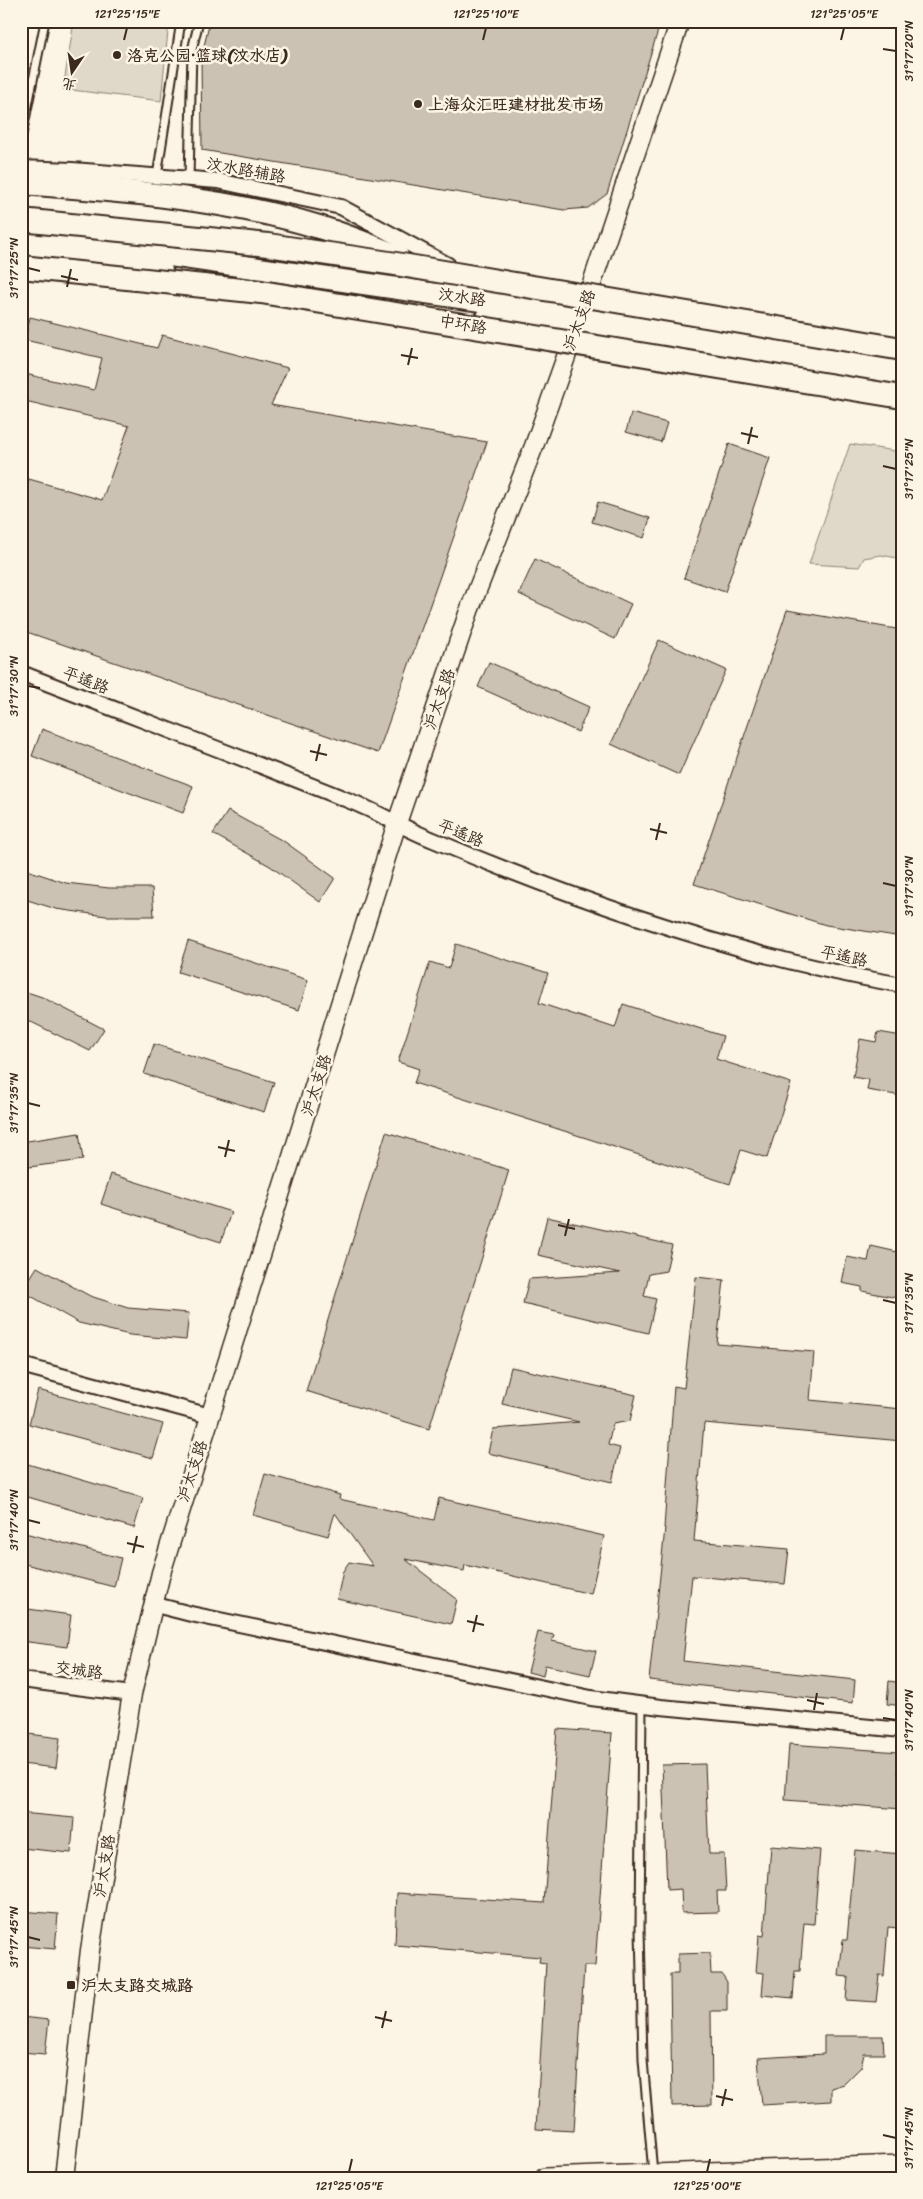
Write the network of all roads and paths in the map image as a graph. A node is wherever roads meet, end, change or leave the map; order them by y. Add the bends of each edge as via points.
1 (45, 21) edge
2 (180, 21) edge
3 (199, 21) edge
4 (680, 21) edge
5 (21, 140) edge
6 (21, 168) edge
7 (157, 176) junction
8 (189, 178) junction
9 (21, 182) edge
10 (21, 211) edge
11 (21, 220) edge
12 (21, 234) edge
13 (313, 242) junction
14 (21, 251) edge
15 (397, 256) junction
16 (240, 264) junction
17 (448, 265) junction
18 (21, 267) edge
19 (21, 277) edge
20 (591, 287) junction
21 (575, 332) junction
22 (902, 340) edge
23 (902, 349) edge
24 (902, 368) edge
25 (902, 385) edge
26 (902, 398) edge
27 (902, 406) edge
28 (21, 673) edge
29 (397, 823) junction
30 (902, 985) edge
31 (21, 1365) edge
32 (210, 1416) junction
33 (152, 1604) junction
34 (21, 1680) edge
35 (132, 1694) junction
36 (642, 1705) junction
37 (902, 1730) edge
38 (902, 2165) edge
39 (653, 2174) junction
40 (64, 2178) edge
41 (544, 2178) edge

1 - 5 lane
2 - 7 lane
3 - 8 lane via 192,50
4 - 20 street, 沪太支路
6 - 7 street, 汶水路辅路
7 - 8 street, 汶水路辅路
8 - 17 street, 汶水路辅路 via 341,207
9 - 15 highway via 226,204 319,227
10 - 13 main road, 汶水路
11 - 23 highway, bridge via 268,245
12 - 16 main road, 汶水路
13 - 15 main road, 汶水路
13 - 16 main road
14 - 21 main road, 汶水路
15 - 17 main road, 汶水路
16 - 21 main road, 汶水路
17 - 20 main road, 汶水路
18 - 26 highway, 中环路, bridge via 261,292
19 - 21 main road, 汶水路
20 - 21 street, 沪太支路
20 - 22 main road, 汶水路
21 - 24 main road, 汶水路
21 - 25 main road, 汶水路
21 - 27 main road, 汶水路
21 - 29 street, 沪太支路 via 469,611
28 - 29 street, 平遥路 via 352,802
29 - 30 street, 平遥路 via 494,865 686,933 787,961
29 - 32 street, 沪太支路
31 - 32 street
32 - 33 street, 沪太支路
33 - 35 street, 沪太支路
33 - 36 street via 508,1681
34 - 35 street, 交城路
35 - 40 street, 沪太支路 via 84,1988
36 - 37 street
36 - 39 lane via 640,1929 643,2050
38 - 39 main road
39 - 41 main road

